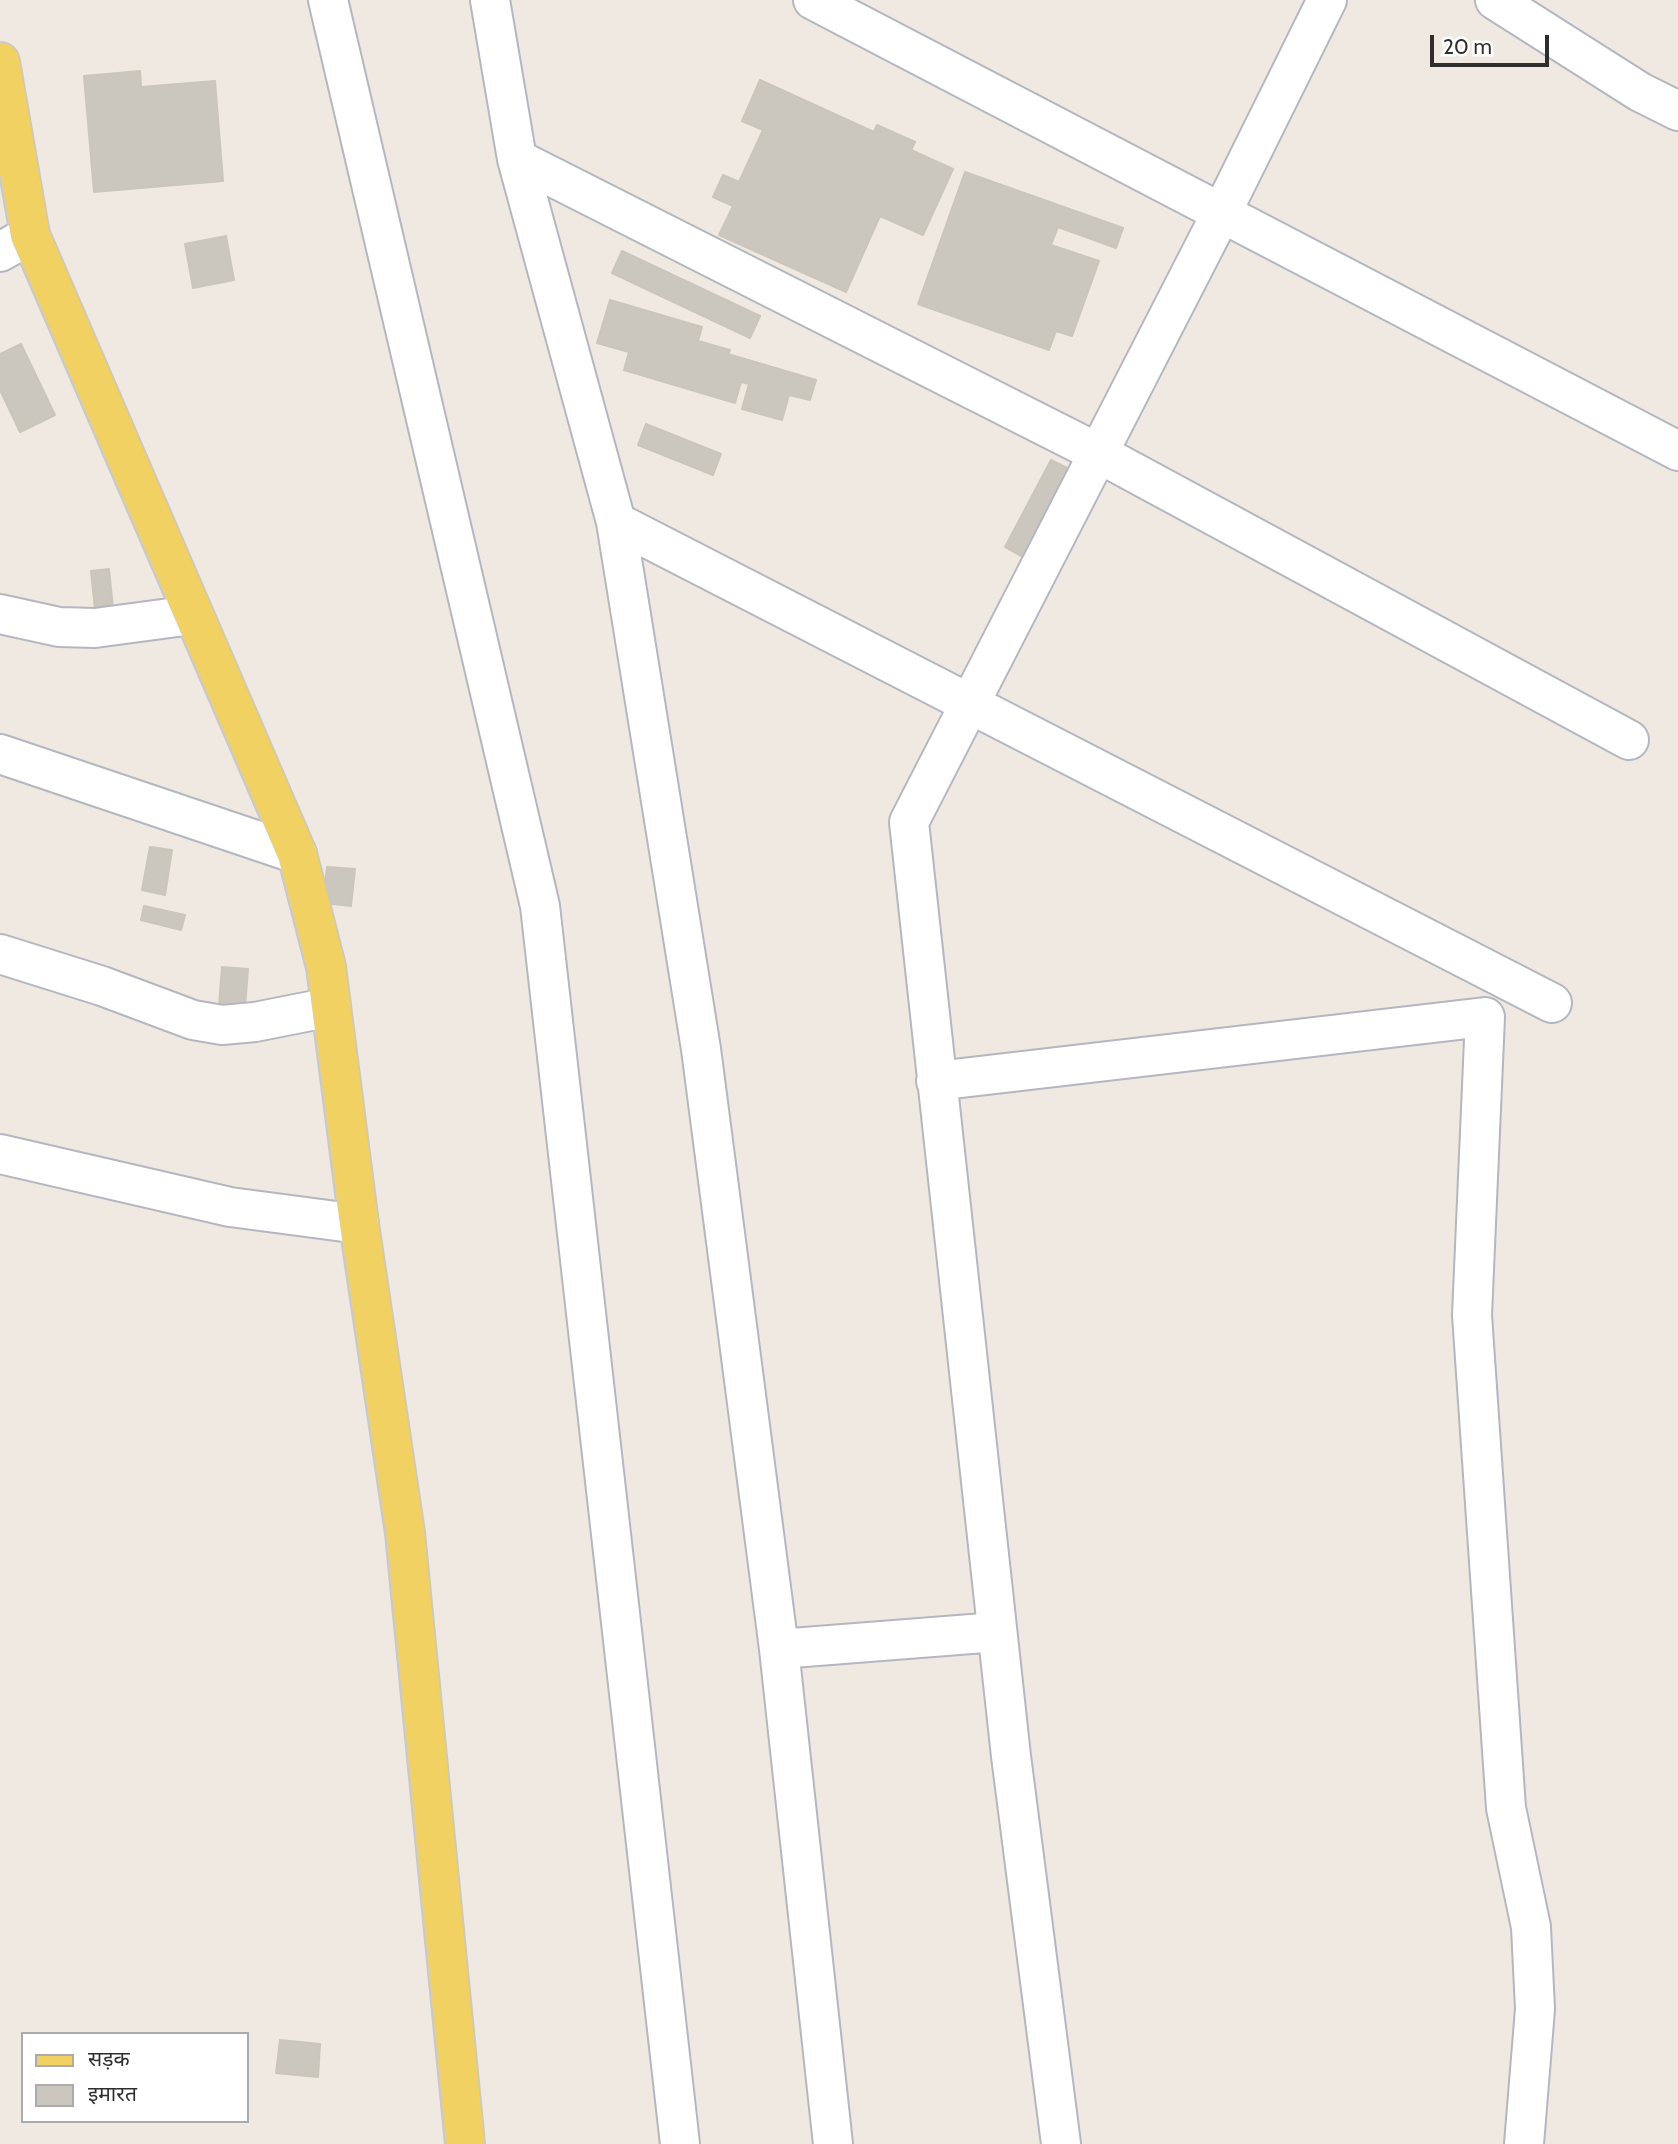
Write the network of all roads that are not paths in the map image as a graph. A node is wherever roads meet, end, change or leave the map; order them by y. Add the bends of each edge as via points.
1 (328, 0) edge
2 (490, 0) edge
3 (813, 0) edge
4 (1327, 0) edge
5 (1495, 0) edge
6 (0, 62) edge
7 (1678, 111) edge
8 (517, 159) junction
9 (1221, 214) junction
10 (15, 244) edge
11 (1678, 451) edge
12 (1098, 453) junction
13 (616, 522) junction
14 (0, 614) edge
15 (192, 615) junction
16 (970, 703) junction
17 (1629, 740) dead end
18 (0, 754) edge
19 (297, 854) junction
20 (0, 954) edge
21 (1552, 1003) dead end
22 (331, 1007) junction
23 (936, 1081) junction
24 (0, 1154) edge
25 (359, 1224) junction
26 (998, 1632) junction
27 (779, 1649) junction
28 (465, 2144) edge
29 (680, 2144) edge
30 (832, 2144) edge
31 (1061, 2144) edge
32 (1524, 2144) edge

1 - 29 street via 540,906
2 - 8 street
3 - 9 street
4 - 9 street
5 - 7 street
6 - 10 main road
8 - 12 street
8 - 13 street
9 - 11 street
9 - 12 street
10 - 15 main road
12 - 16 street
12 - 17 street
13 - 16 street
13 - 27 street via 701,1049
14 - 15 street via 59,627 95,628
15 - 19 main road
16 - 21 street
16 - 23 street via 909,822
18 - 19 street
19 - 22 main road via 326,967
20 - 22 street via 193,1020 222,1025
22 - 25 main road
23 - 26 street
23 - 32 street via 1485,1017 1472,1315 1506,1808 1531,1927 1535,2009
24 - 25 street via 230,1208
25 - 28 main road via 405,1533
26 - 27 street
26 - 31 street
27 - 30 street

